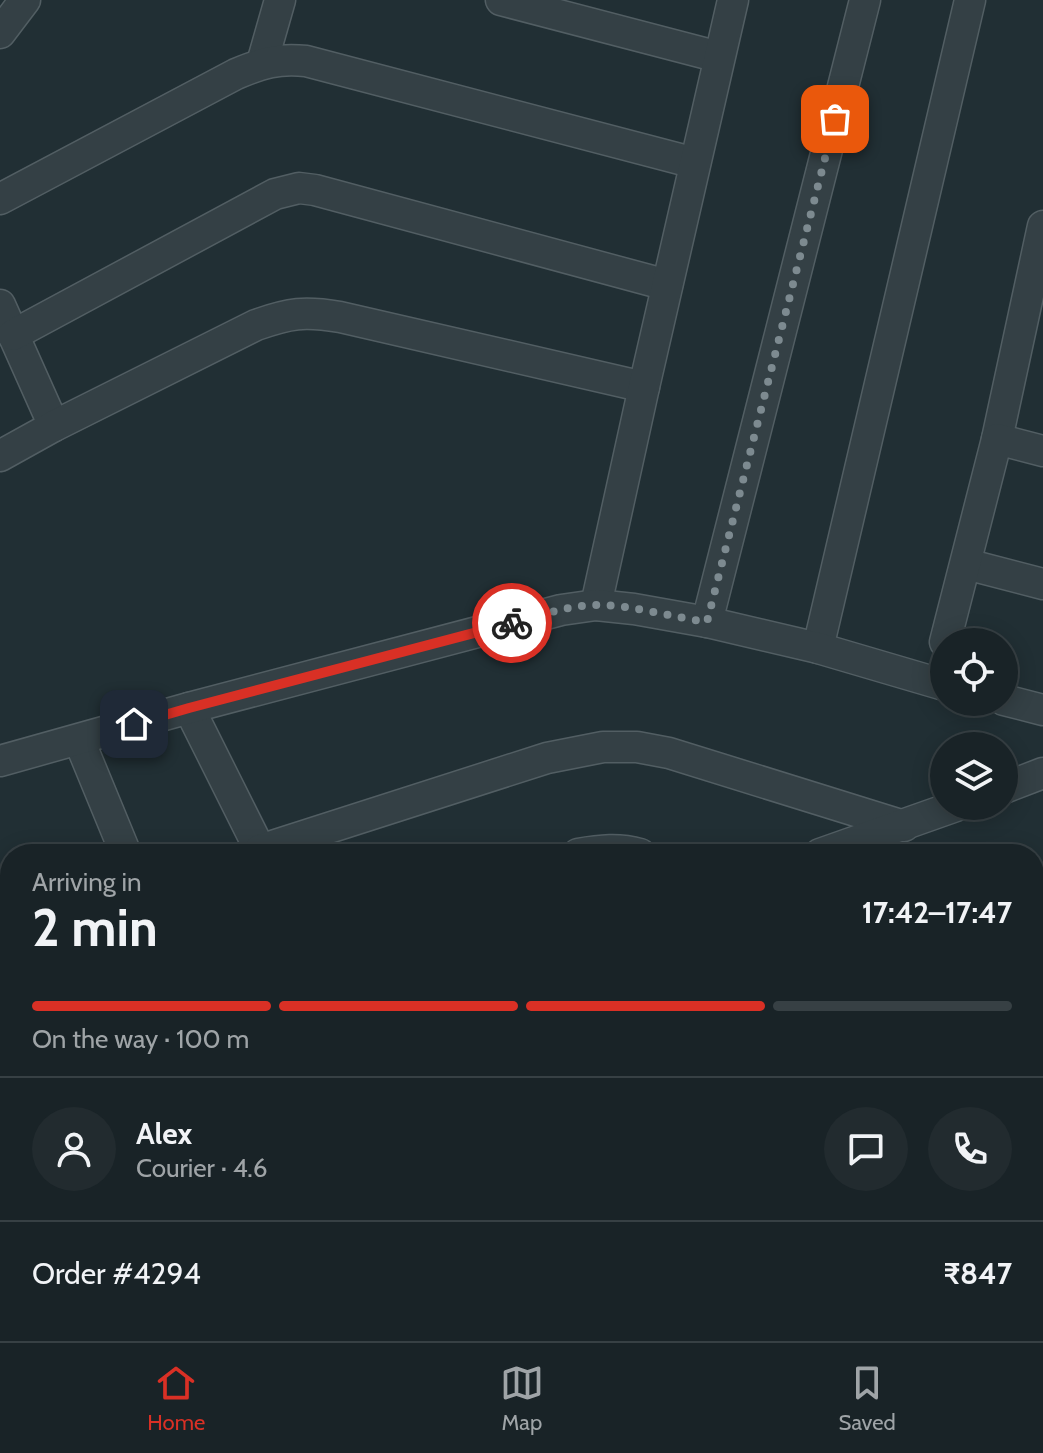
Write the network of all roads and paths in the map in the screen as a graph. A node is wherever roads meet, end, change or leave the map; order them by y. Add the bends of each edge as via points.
1 (25, 0) edge
2 (280, 0) edge
3 (501, 0) edge
4 (733, 0) edge
5 (865, 0) edge
6 (970, 0) edge
7 (0, 33) edge
8 (719, 57) junction
9 (262, 63) junction
10 (695, 163) junction
11 (0, 199) edge
12 (1043, 226) edge
13 (667, 285) junction
14 (0, 305) edge
15 (13, 335) junction
16 (1031, 336) edge
17 (644, 387) junction
18 (54, 426) junction
19 (997, 439) junction
20 (1043, 451) edge
21 (0, 456) edge
22 (966, 564) junction
23 (1043, 584) edge
24 (596, 605) junction
25 (707, 622) junction
26 (949, 628) edge
27 (818, 648) junction
28 (930, 680) edge
29 (1018, 704) edge
30 (189, 708) junction
31 (1043, 710) edge
32 (79, 740) junction
33 (0, 761) edge
34 (1043, 773) edge
35 (1018, 783) edge
36 (930, 816) edge
37 (904, 826) junction
38 (122, 844) edge
39 (257, 844) edge
40 (285, 844) edge
41 (850, 844) edge

1 - 7 street
2 - 9 street
3 - 8 street
4 - 8 street
5 - 25 street
6 - 27 street
8 - 10 street
9 - 10 street via 306,61
9 - 11 street
10 - 13 street
12 - 16 street
13 - 15 street via 299,188 275,194
13 - 17 street
14 - 15 street
15 - 18 street
16 - 19 street
17 - 18 street via 311,312 256,325
17 - 24 street
18 - 21 street
19 - 20 street
19 - 22 street
22 - 23 street
22 - 26 street
24 - 25 street
24 - 30 street
25 - 27 street
27 - 28 street
29 - 31 street
30 - 32 street
30 - 39 street
32 - 33 street
32 - 38 street
34 - 35 street
36 - 37 street
37 - 40 street via 669,753 603,747 547,758
37 - 41 street

